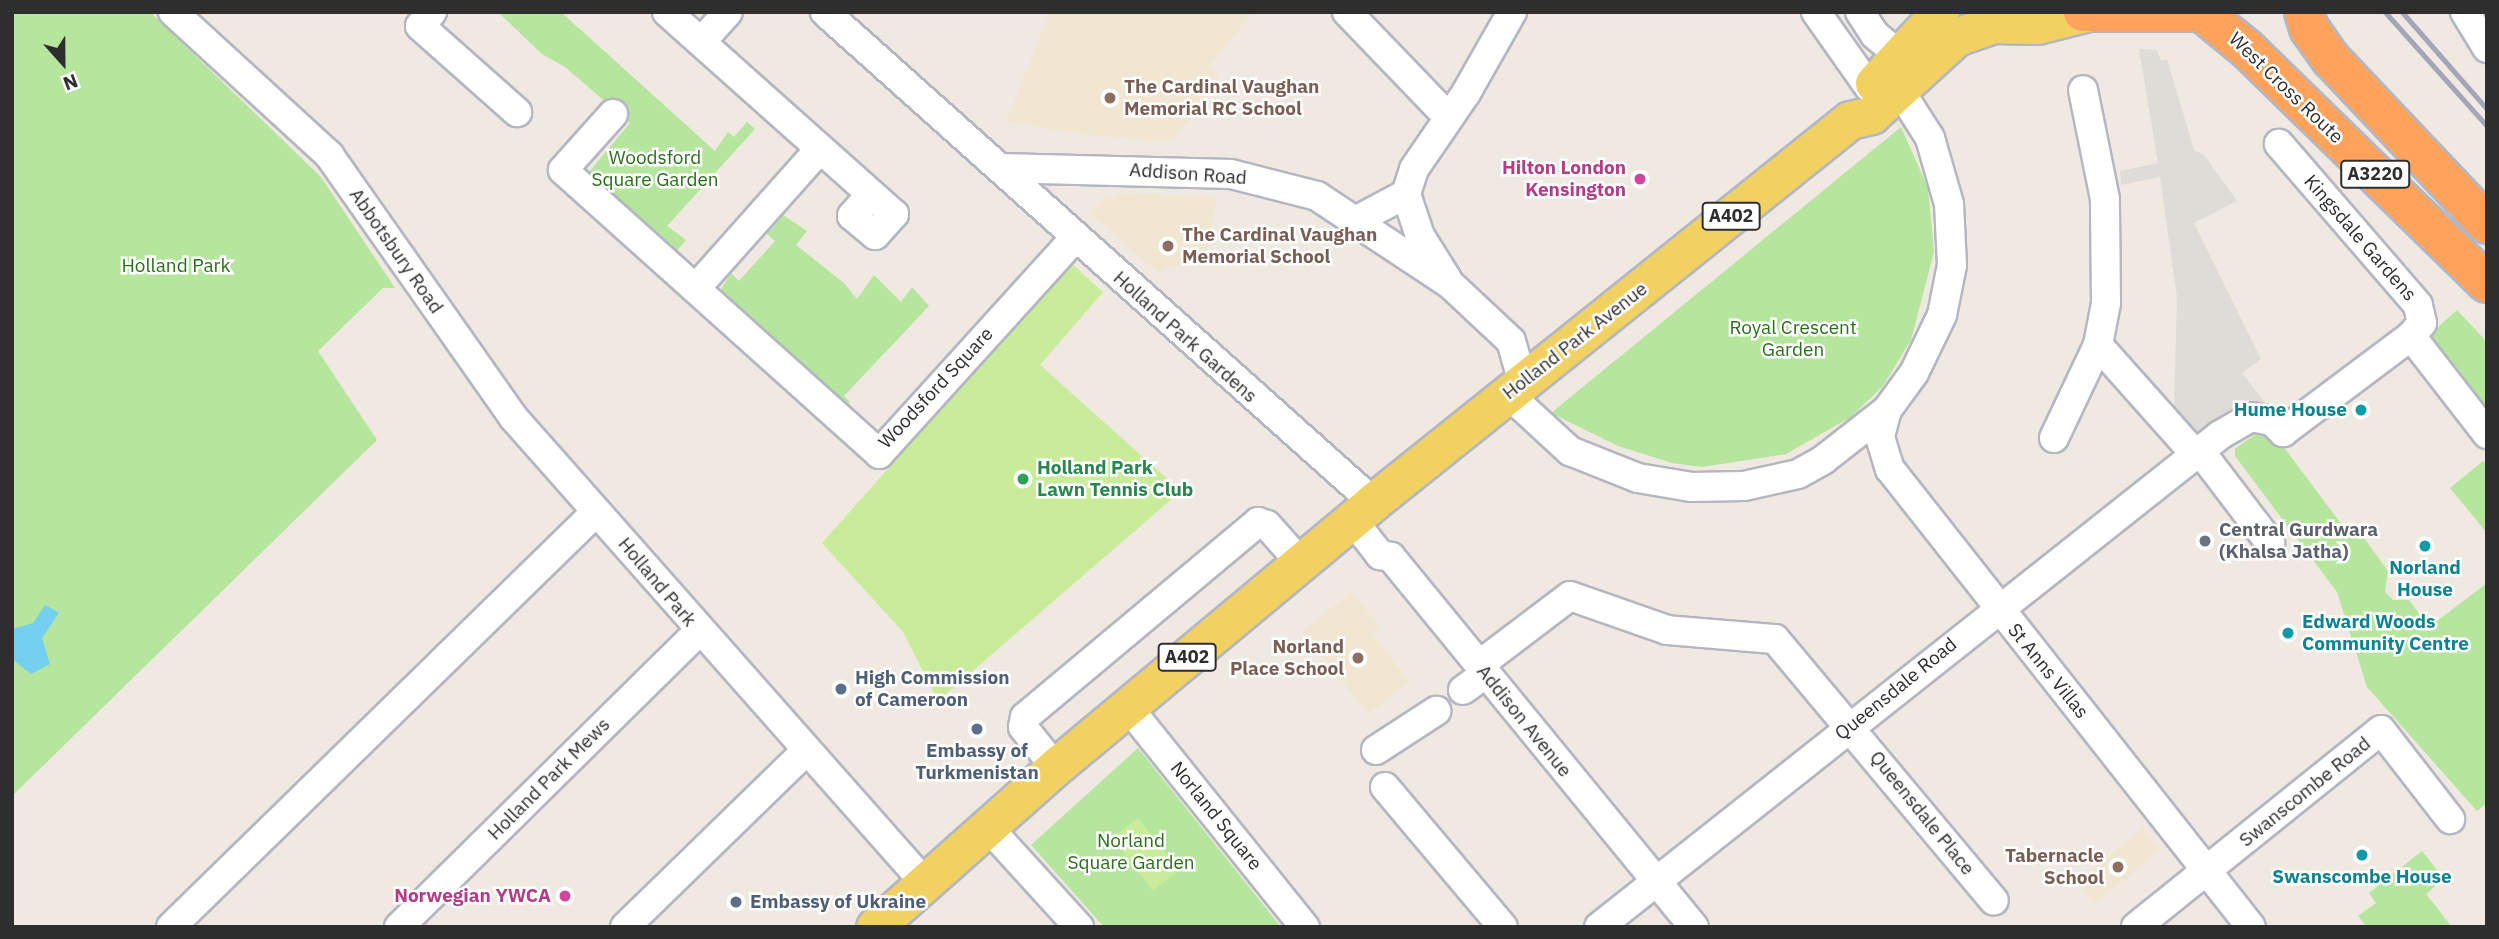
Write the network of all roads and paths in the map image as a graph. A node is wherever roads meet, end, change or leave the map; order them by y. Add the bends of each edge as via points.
1 (173, 12) edge
2 (432, 12) edge
3 (667, 12) edge
4 (728, 12) edge
5 (825, 12) edge
6 (1347, 12) edge
7 (1512, 12) edge
8 (1816, 12) edge
9 (1860, 12) edge
10 (1940, 12) edge
11 (2304, 12) edge
12 (2465, 12) edge
13 (2084, 13) edge
14 (2204, 13) edge
15 (701, 42) junction
16 (2486, 46) edge
17 (1890, 78) junction
18 (2083, 90) dead end
19 (517, 112) dead end
20 (613, 114) dead end
21 (1448, 117) junction
22 (2279, 144) dead end
23 (820, 149) junction
24 (1001, 168) junction
25 (871, 194) dead end
26 (1406, 194) junction
27 (2483, 219) edge
28 (1355, 221) junction
29 (1075, 238) junction
30 (2487, 283) edge
31 (1450, 284) junction
32 (696, 288) junction
33 (2411, 336) junction
34 (2098, 345) junction
35 (1516, 388) junction
36 (1887, 410) junction
37 (2487, 434) edge
38 (2054, 438) dead end
39 (1837, 450) junction
40 (2197, 452) junction
41 (1891, 469) junction
42 (1362, 510) junction
43 (596, 512) junction
44 (2270, 543) dead end
45 (1300, 562) junction
46 (1997, 608) junction
47 (699, 631) junction
48 (1482, 669) junction
49 (1463, 690) dead end
50 (1127, 706) junction
51 (1436, 711) dead end
52 (1849, 726) junction
53 (1376, 750) dead end
54 (806, 751) junction
55 (1055, 767) junction
56 (1385, 787) dead end
57 (2450, 819) dead end
58 (987, 826) junction
59 (2208, 871) junction
60 (1656, 881) junction
61 (924, 882) junction
62 (1994, 901) dead end
63 (172, 927) edge
64 (399, 927) edge
65 (625, 927) edge
66 (875, 927) edge
67 (1079, 927) edge
68 (1305, 927) edge
69 (1503, 927) edge
70 (1599, 927) edge
71 (1694, 927) edge
72 (2136, 927) edge
73 (2251, 927) edge

1 - 43 street, Abbotsbury Road via 329,155 503,404
2 - 19 street via 419,26
3 - 15 street
4 - 15 street
5 - 24 street
6 - 21 street
7 - 21 street
8 - 17 street
9 - 17 street via 1875,34
10 - 17 main road, Holland Park Avenue / A402
11 - 27 highway, A3220 via 2309,28 2331,59
12 - 16 street
13 - 14 highway, A3220
13 - 17 main road, Holland Park Avenue / A402 via 2037,25 1975,28
14 - 30 highway, West Cross Route / A3220 via 2247,49
15 - 23 street
17 - 35 main road, Holland Park Avenue / A402 via 1853,102 1850,120
17 - 36 street via 1930,138 1950,214 1952,265 1942,315 1929,345
18 - 34 street via 2107,219 2107,293
20 - 32 street, Woodsford Square via 563,170
21 - 26 street via 1414,169
22 - 33 street, Kingsdale Gardens via 2418,305 2422,323
23 - 25 street
23 - 32 street
24 - 28 street, Addison Road via 1231,174 1317,197
24 - 29 street, Holland Park Gardens
26 - 28 street
26 - 31 street via 1420,236
28 - 31 street, Addison Road
29 - 32 street, Woodsford Square via 880,454
29 - 42 street, Holland Park Gardens
31 - 35 street, Addison Road via 1511,341 1520,373
33 - 37 street
33 - 40 street, Queensdale Road via 2283,432 2272,421 2251,416
34 - 38 street
34 - 40 street
35 - 39 street via 1521,406 1570,451 1658,482 1716,488 1763,483 1798,474
35 - 42 main road, Holland Park Avenue / A402
36 - 39 street
36 - 41 street, St Anns Villas via 1880,437
39 - 41 street, St Anns Villas via 1865,456
40 - 44 street
40 - 46 street, Queensdale Road
41 - 46 street, St Anns Villas
42 - 45 main road, Holland Park Avenue / A402
42 - 48 street, Addison Avenue via 1380,555 1391,557
43 - 47 street, Holland Park
43 - 63 street
45 - 50 main road, Holland Park Avenue / A402
45 - 55 street via 1267,525 1258,522 1025,717 1023,727
46 - 52 street, Queensdale Road
46 - 59 street, St Anns Villas
47 - 54 street, Holland Park
47 - 64 street, Holland Park Mews
48 - 49 street, Queensdale Place
48 - 52 street, Queensdale Place via 1563,600 1578,597 1667,630 1775,639
48 - 60 street, Addison Avenue
50 - 55 main road, Holland Park Avenue / A402
50 - 68 street, Norland Square
51 - 53 street
52 - 60 street, Queensdale Road
52 - 62 street, Queensdale Place
54 - 61 street, Holland Park
54 - 65 street
55 - 58 main road, Holland Park Avenue / A402
56 - 69 street
57 - 59 street, Swanscombe Road via 2381,730
58 - 61 main road, Holland Park Avenue / A402
58 - 67 street
59 - 72 street
59 - 73 street, St Anns Villas
60 - 70 street, Queensdale Road
60 - 71 street, Addison Avenue
61 - 66 main road, Holland Park Avenue / A402

